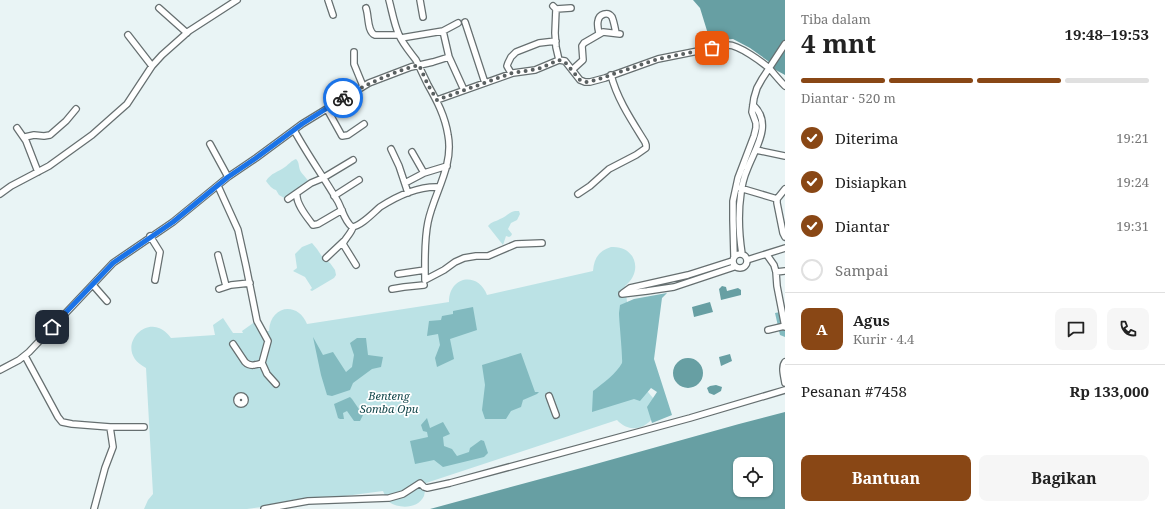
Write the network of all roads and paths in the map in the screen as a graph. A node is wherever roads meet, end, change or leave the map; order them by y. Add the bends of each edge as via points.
1 (237, 0) edge
2 (328, 0) edge
3 (389, 0) edge
4 (420, 0) edge
5 (159, 8) dead end
6 (366, 8) dead end
7 (571, 8) dead end
8 (333, 15) dead end
9 (423, 17) dead end
10 (465, 22) dead end
11 (458, 23) dead end
12 (443, 31) junction
13 (188, 33) junction
14 (599, 33) junction
15 (128, 35) dead end
16 (400, 37) junction
17 (556, 41) junction
18 (785, 44) edge
19 (354, 52) dead end
20 (449, 57) junction
21 (559, 60) junction
22 (419, 65) junction
23 (152, 66) junction
24 (770, 67) junction
25 (572, 70) junction
26 (511, 73) junction
27 (611, 75) junction
28 (485, 83) junction
29 (364, 86) junction
30 (785, 86) edge
31 (464, 90) junction
32 (437, 100) junction
33 (753, 105) junction
34 (76, 109) dead end
35 (327, 109) junction
36 (364, 124) dead end
37 (17, 128) dead end
38 (294, 130) junction
39 (25, 138) junction
40 (210, 144) dead end
41 (391, 149) dead end
42 (756, 150) junction
43 (412, 152) dead end
44 (785, 156) edge
45 (353, 160) dead end
46 (447, 166) junction
47 (38, 172) junction
48 (424, 173) junction
49 (228, 177) junction
50 (323, 178) junction
51 (359, 180) dead end
52 (405, 183) junction
53 (218, 186) junction
54 (439, 187) junction
55 (738, 188) junction
56 (785, 189) edge
57 (297, 193) junction
58 (408, 193) junction
59 (0, 194) edge
60 (578, 194) dead end
61 (334, 196) junction
62 (288, 199) dead end
63 (777, 199) junction
64 (342, 210) junction
65 (353, 227) junction
66 (150, 236) junction
67 (785, 237) edge
68 (344, 241) junction
69 (542, 243) dead end
70 (785, 248) edge
71 (742, 254) junction
72 (218, 255) dead end
73 (767, 255) junction
74 (326, 258) dead end
75 (733, 259) junction
76 (747, 260) junction
77 (356, 265) dead end
78 (734, 267) junction
79 (425, 270) junction
80 (785, 271) edge
81 (776, 272) junction
82 (398, 274) dead end
83 (155, 280) dead end
84 (425, 282) junction
85 (250, 283) junction
86 (93, 285) junction
87 (226, 286) junction
88 (219, 289) dead end
89 (392, 289) dead end
90 (107, 301) dead end
91 (785, 326) edge
92 (768, 330) dead end
93 (233, 344) dead end
94 (25, 356) junction
95 (785, 362) edge
96 (262, 363) junction
97 (0, 370) edge
98 (785, 383) edge
99 (276, 384) dead end
100 (785, 390) edge
101 (550, 396) dead end
102 (556, 415) dead end
103 (110, 427) junction
104 (144, 427) dead end
105 (94, 509) edge
106 (264, 509) edge

1 - 13 street
2 - 8 street
3 - 16 street
4 - 9 street
5 - 13 street
6 - 16 street via 372,34
7 - 17 street via 554,8
10 - 28 street
11 - 12 street
12 - 16 street
12 - 20 street
13 - 23 street
14 - 14 street via 618,33 609,14 599,17
14 - 25 street via 584,43 583,60
15 - 23 street
16 - 22 street
17 - 21 street
17 - 26 street via 539,43 516,52 507,66
18 - 24 street
19 - 29 street via 354,64
20 - 22 street
20 - 31 street
21 - 25 street via 565,62
21 - 26 street via 538,69
22 - 29 street
22 - 32 street
23 - 47 street via 119,111 92,135
24 - 27 street via 741,49 728,45 658,59
24 - 30 street
24 - 33 street via 757,88
25 - 27 street via 580,80 586,82
26 - 28 street
27 - 60 street via 646,148 609,169
28 - 31 street
29 - 35 street
31 - 32 street
32 - 46 street via 448,135
33 - 42 street via 758,109 762,125
33 - 55 street via 756,128 742,166
34 - 39 street via 50,135
35 - 36 street via 342,136
35 - 38 street
37 - 39 street
38 - 49 street
38 - 50 street
39 - 47 street
40 - 49 street
41 - 52 street
42 - 44 street
42 - 55 street
43 - 48 street
45 - 50 street
46 - 48 street
46 - 54 street
47 - 59 street
48 - 52 street
49 - 53 street
50 - 57 street
50 - 61 street
51 - 61 street
52 - 58 street
53 - 66 street via 178,218
53 - 85 street via 238,230
54 - 58 street via 423,188
54 - 79 street via 428,223
55 - 63 street
55 - 71 street
55 - 75 street via 733,211
56 - 63 street
57 - 62 street
57 - 64 street via 301,208 313,225
58 - 65 street via 387,203
61 - 64 street
63 - 67 street
64 - 65 street via 347,222
65 - 68 street
66 - 83 street via 160,252
66 - 86 street via 113,263
68 - 74 street
68 - 77 street via 344,247
69 - 84 street via 516,244 485,257 464,258
70 - 73 street
71 - 75 street
71 - 76 street
72 - 87 street
73 - 76 street
73 - 81 street
75 - 78 street
75 - 78 street via 688,275 630,288 622,294 674,287
76 - 78 street via 743,268
79 - 82 street
79 - 84 street
80 - 81 street
81 - 91 street
84 - 89 street
85 - 87 street
85 - 96 street via 257,321 268,341
86 - 90 street
86 - 94 street
87 - 88 street
91 - 92 street
93 - 96 street via 248,365
94 - 97 street
94 - 103 street via 62,422
95 - 98 street
96 - 99 street
100 - 106 street via 450,483 427,488 420,483 396,497 308,501
101 - 102 street
103 - 104 street
103 - 105 street via 113,447

